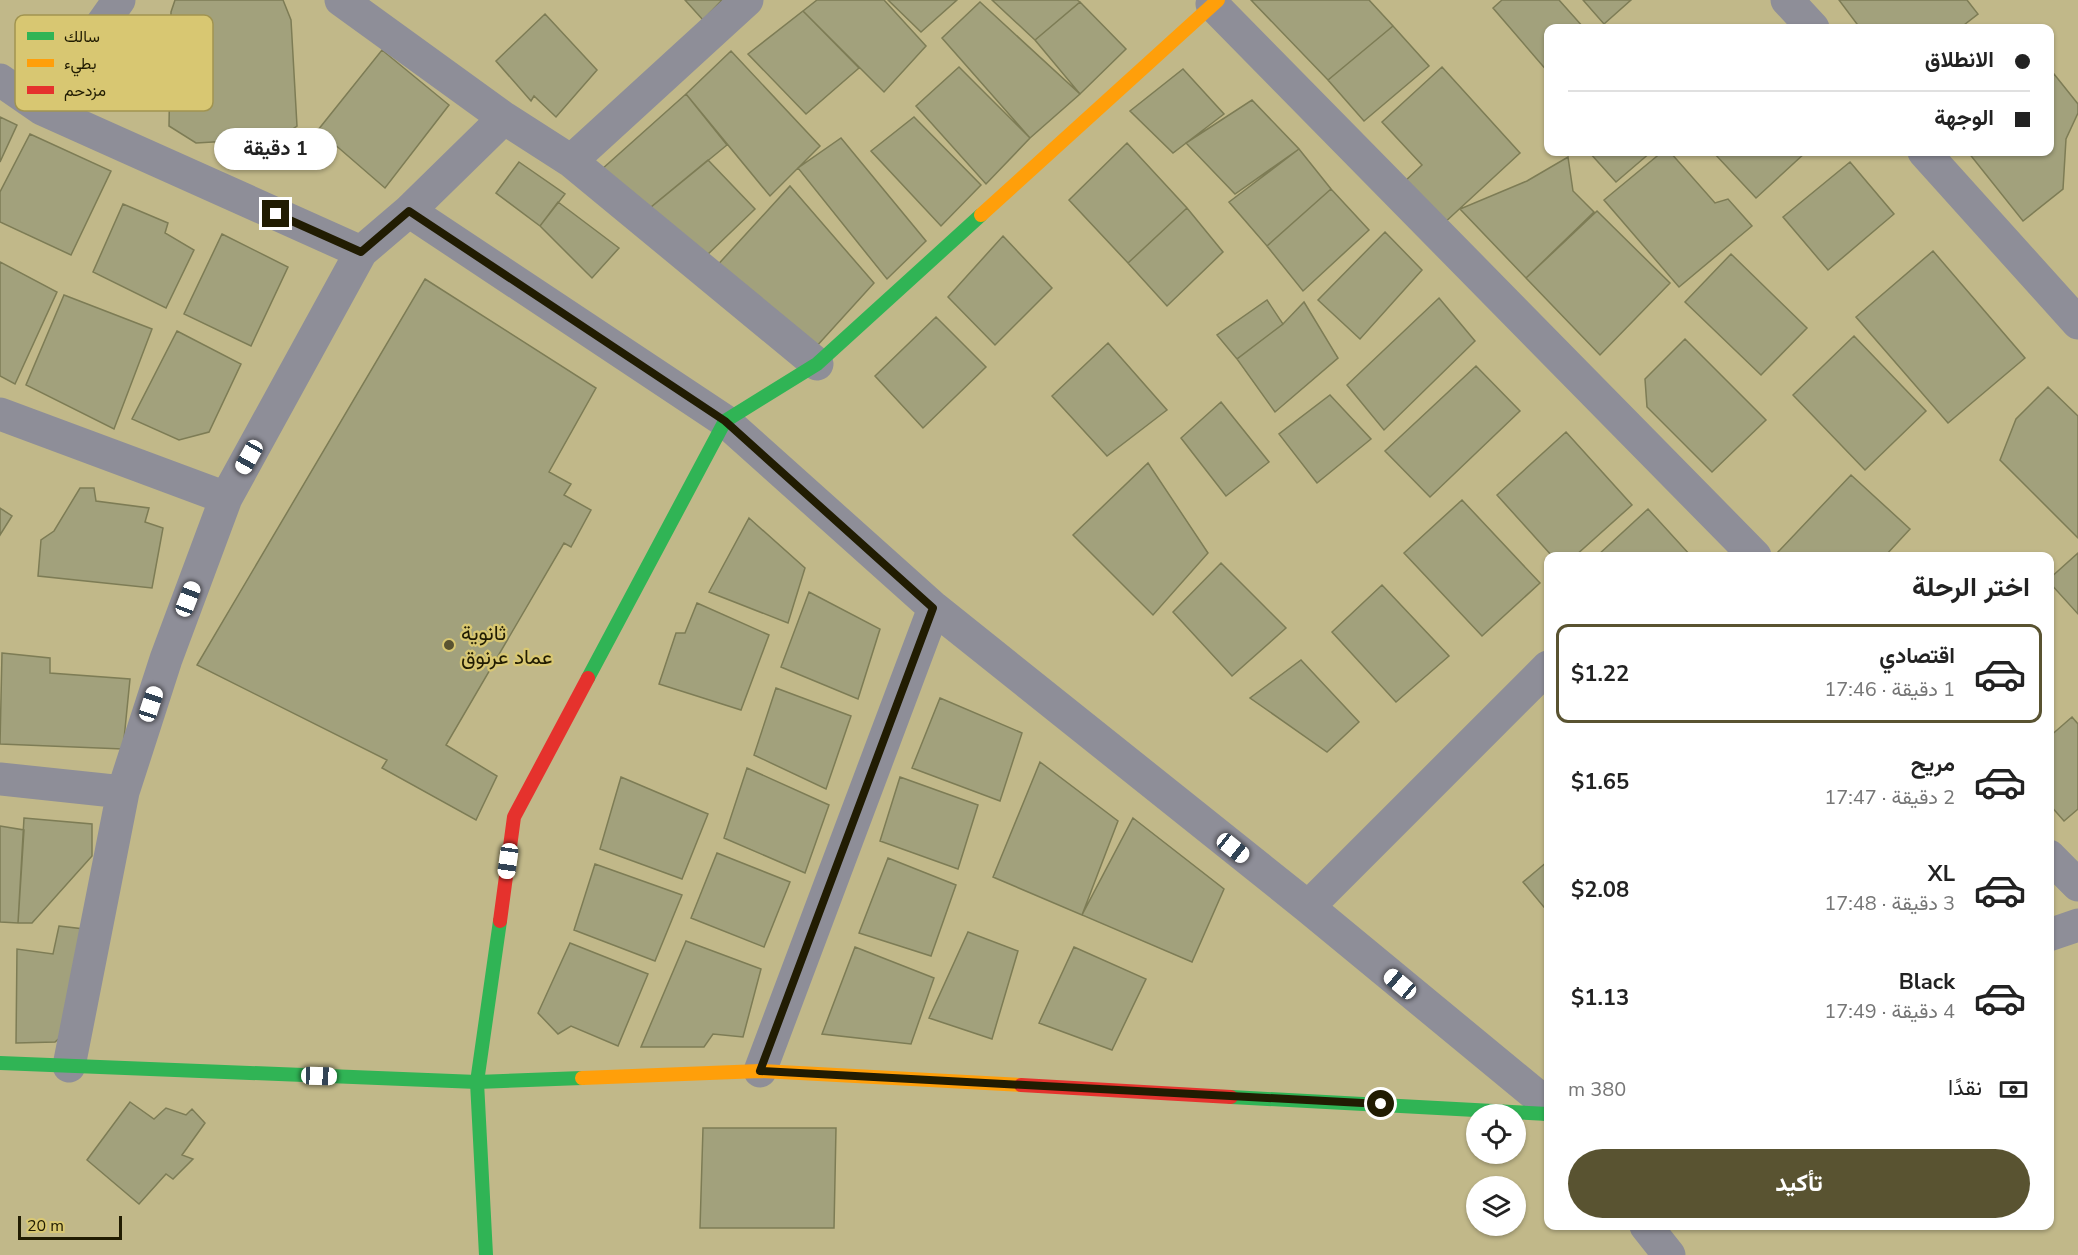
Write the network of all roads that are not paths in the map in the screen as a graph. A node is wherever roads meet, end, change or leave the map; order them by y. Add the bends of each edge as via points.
1 (119, 0) edge
2 (341, 0) edge
3 (747, 0) edge
4 (1787, 0) edge
5 (1215, 2) edge
6 (108, 15) edge
7 (1809, 24) edge
8 (0, 80) edge
9 (15, 90) edge
10 (46, 111) edge
11 (504, 118) junction
12 (1927, 156) edge
13 (571, 161) junction
14 (409, 211) junction
15 (361, 252) junction
16 (2078, 323) edge
17 (817, 364) junction
18 (0, 414) edge
19 (725, 421) junction
20 (226, 498) junction
21 (1751, 552) edge
22 (933, 608) junction
23 (1544, 671) edge
24 (0, 779) edge
25 (123, 792) junction
26 (2054, 861) edge
27 (2078, 885) edge
28 (1308, 908) junction
29 (2078, 925) edge
30 (2054, 933) edge
31 (0, 1063) edge
32 (69, 1066) junction
33 (760, 1071) junction
34 (477, 1082) junction
35 (1544, 1102) edge
36 (1544, 1114) edge
37 (1649, 1230) edge
38 (486, 1255) edge
39 (1669, 1255) edge

1 - 6 street
2 - 11 street
3 - 13 street
4 - 7 street
5 - 17 street
5 - 21 street
8 - 9 street
10 - 15 street
11 - 13 street
11 - 14 street
12 - 16 street
13 - 17 street
14 - 15 street
14 - 19 street
15 - 20 street
17 - 19 street
18 - 20 street
19 - 22 street
19 - 34 street via 514,817
20 - 25 street via 166,659
22 - 28 street
22 - 33 street
23 - 28 street
24 - 25 street
25 - 32 street
26 - 27 street
28 - 35 street
29 - 30 street
31 - 32 street
32 - 34 street
33 - 34 street
33 - 36 street
34 - 38 street
37 - 39 street

